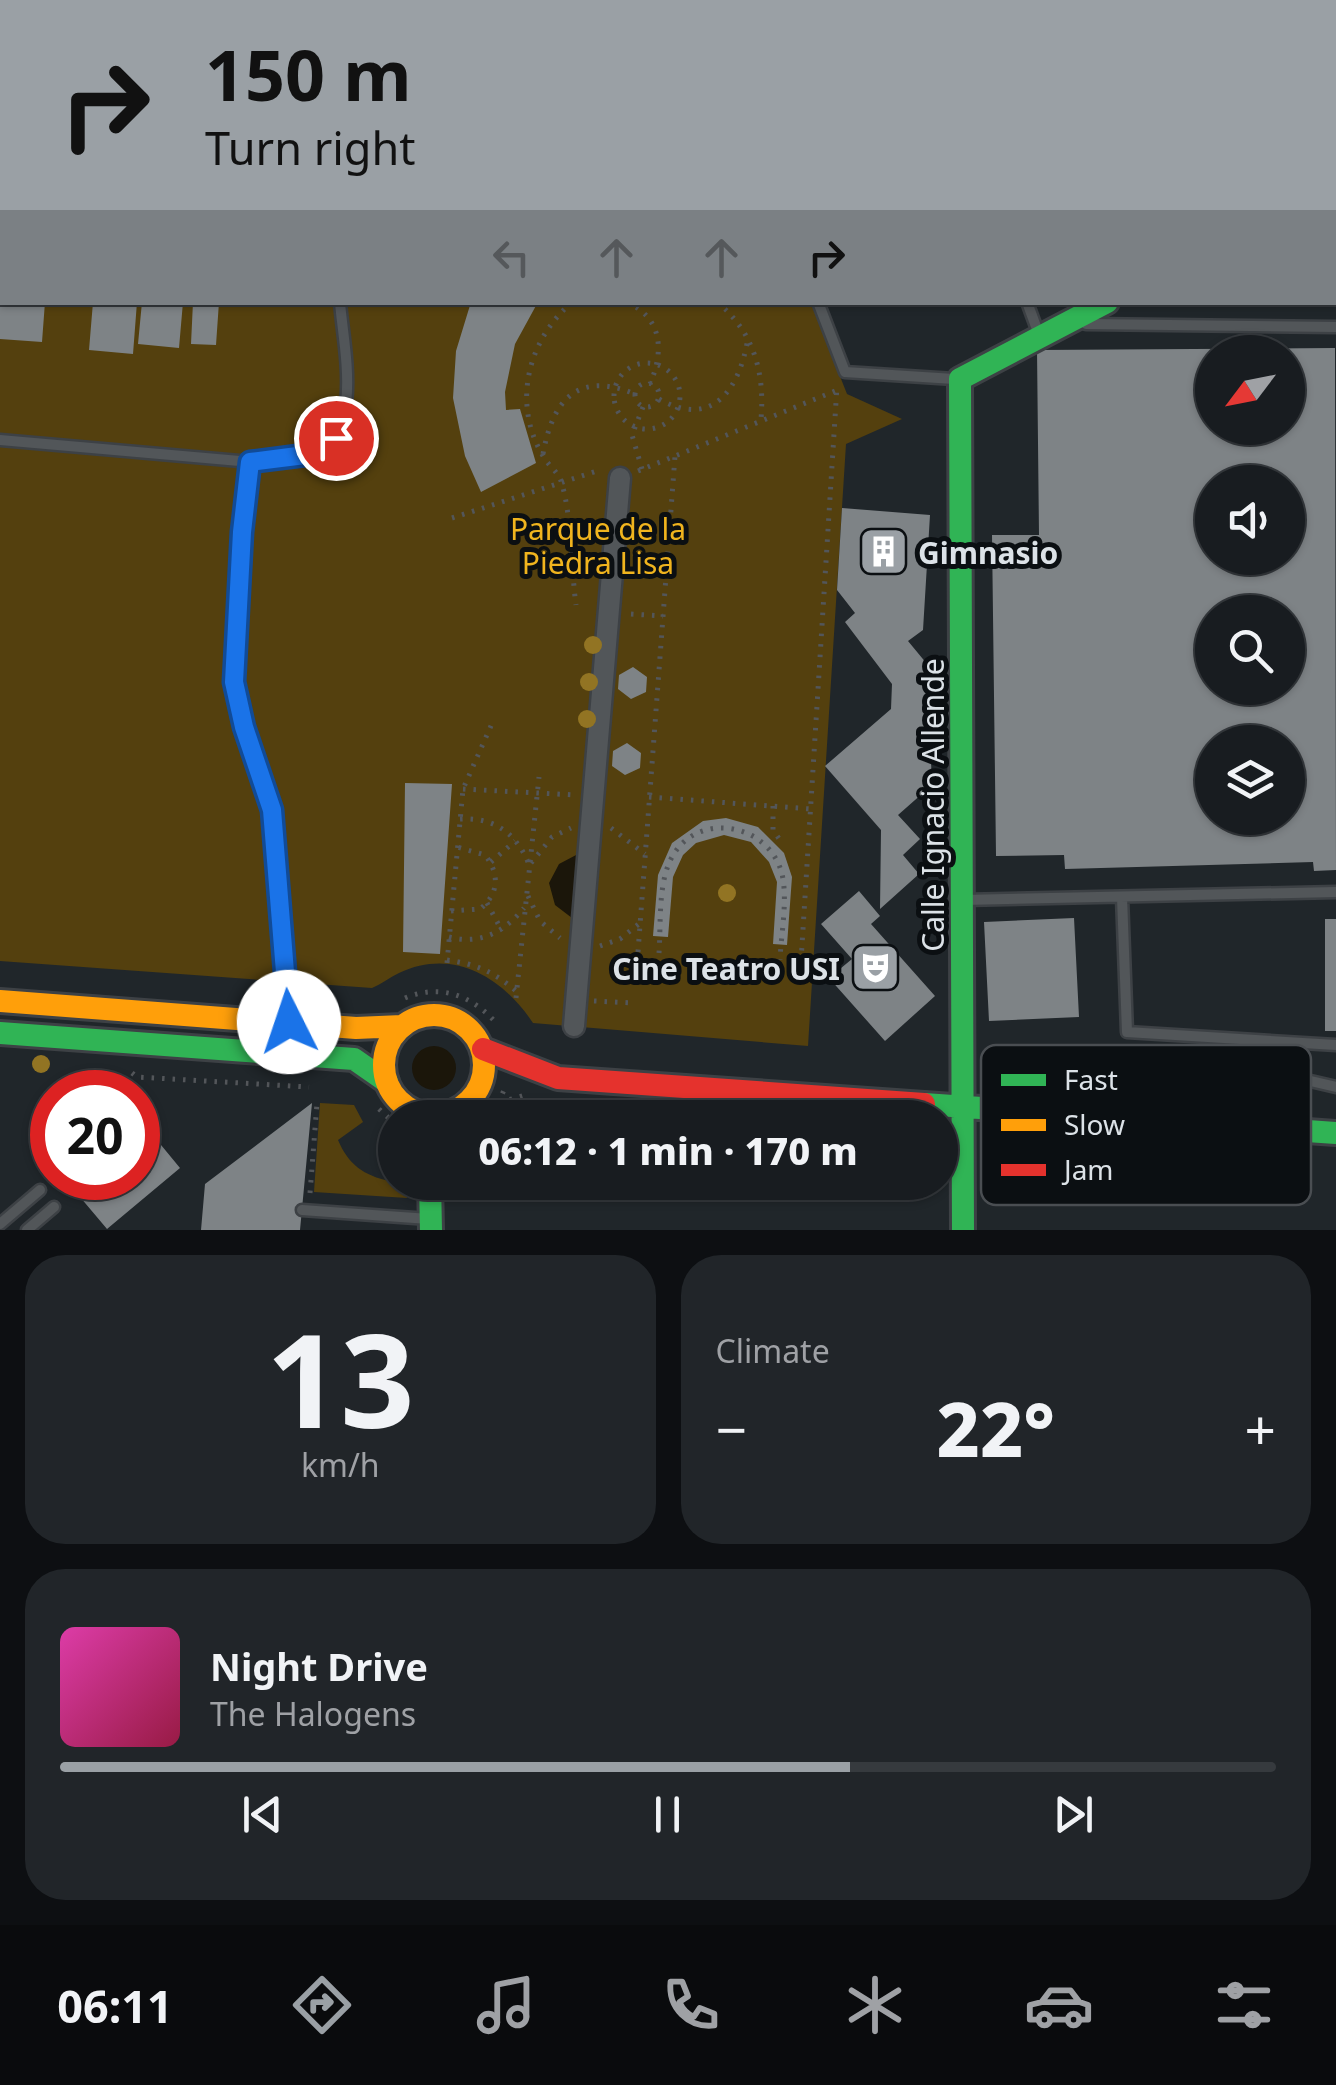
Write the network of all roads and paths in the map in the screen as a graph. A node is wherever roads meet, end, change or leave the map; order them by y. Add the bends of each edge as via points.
1 (340, 305) edge
2 (569, 305) edge
3 (632, 305) edge
4 (720, 305) edge
5 (819, 305) edge
6 (1028, 305) edge
7 (1101, 305) edge
8 (1070, 322) junction
9 (1336, 328) edge
10 (748, 338) junction
11 (1040, 338) junction
12 (658, 364) junction
13 (845, 372) junction
14 (960, 380) junction
15 (650, 384) junction
16 (614, 385) junction
17 (839, 391) junction
18 (635, 394) junction
19 (659, 399) junction
20 (643, 406) junction
21 (678, 408) junction
22 (762, 419) junction
23 (634, 427) junction
24 (0, 440) edge
25 (675, 456) junction
26 (543, 457) junction
27 (250, 462) junction
28 (642, 469) junction
29 (620, 478) junction
30 (561, 480) junction
31 (452, 518) dead end
32 (576, 605) dead end
33 (607, 612) junction
34 (663, 616) junction
35 (494, 719) dead end
36 (539, 777) dead end
37 (463, 789) junction
38 (537, 794) junction
39 (593, 796) junction
40 (650, 796) junction
41 (773, 806) junction
42 (811, 809) junction
43 (460, 819) junction
44 (516, 840) junction
45 (782, 843) dead end
46 (457, 848) junction
47 (491, 862) junction
48 (530, 865) junction
49 (1336, 892) edge
50 (1122, 897) junction
51 (962, 900) junction
52 (487, 903) junction
53 (525, 906) junction
54 (452, 911) junction
55 (502, 931) junction
56 (449, 937) junction
57 (638, 952) dead end
58 (659, 953) dead end
59 (780, 960) dead end
60 (801, 961) dead end
61 (0, 1000) edge
62 (576, 1000) junction
63 (634, 1003) dead end
64 (289, 1022) junction
65 (402, 1026) junction
66 (574, 1026) dead end
67 (0, 1033) edge
68 (1233, 1039) junction
69 (1248, 1040) junction
70 (1233, 1045) edge
71 (1252, 1045) edge
72 (1336, 1045) edge
73 (483, 1049) junction
74 (558, 1078) junction
75 (1311, 1081) edge
76 (387, 1082) junction
77 (1336, 1087) edge
78 (477, 1092) junction
79 (538, 1094) dead end
80 (400, 1100) edge
81 (468, 1100) edge
82 (511, 1100) edge
83 (316, 1103) dead end
84 (963, 1106) junction
85 (981, 1107) edge
86 (1311, 1131) edge
87 (1336, 1133) edge
88 (30, 1198) edge
89 (54, 1207) dead end
90 (305, 1210) joint
91 (0, 1224) edge
92 (430, 1224) edge
93 (27, 1230) edge
94 (962, 1230) edge

1 - 27 lane via 346,408 336,438 313,454
2 - 26 path via 554,318 529,369 531,430
3 - 12 path via 658,332
4 - 10 path
5 - 13 lane
6 - 11 lane
7 - 8 main road
8 - 9 lane
8 - 11 main road
10 - 21 path via 726,396 700,409
10 - 22 path via 760,369
11 - 14 main road
12 - 15 path
12 - 16 path via 636,364
12 - 21 path via 676,379
13 - 14 lane
13 - 17 path
14 - 51 main road, Calle Ignacio Allende
15 - 18 path
15 - 19 path
16 - 18 path
16 - 23 path via 614,406
16 - 26 path via 584,385 570,394 547,432
17 - 22 path
17 - 42 path
18 - 20 path
19 - 20 path
19 - 21 path
20 - 23 path
21 - 23 path via 659,428
22 - 25 path
23 - 28 path
24 - 27 lane
25 - 28 path
25 - 34 path
26 - 30 path
27 - 64 lane via 234,682 272,810
28 - 29 path
29 - 30 path via 597,468
29 - 33 street
30 - 31 path
30 - 32 path
33 - 34 path
33 - 39 street
34 - 40 path
35 - 37 path
36 - 38 path
37 - 38 path
37 - 43 path
38 - 39 path
38 - 48 path
39 - 62 street
40 - 41 path
40 - 57 path
41 - 42 path
41 - 45 path via 772,830
42 - 60 path
43 - 44 path via 494,823
43 - 46 path
44 - 47 path
44 - 48 path
46 - 47 path via 477,850
46 - 54 path
47 - 52 path via 496,886
48 - 53 path
49 - 50 lane
50 - 51 lane
50 - 68 lane via 1126,1032
51 - 84 main road, Calle Ignacio Allende
52 - 54 path via 472,912
52 - 55 path
53 - 55 path
53 - 56 path via 516,995 474,964 447,962
54 - 56 path
55 - 56 path via 468,940
58 - 59 path via 670,862 690,836 724,827 753,834 776,858 783,878
61 - 64 main road
62 - 63 path
62 - 66 street
64 - 65 main road
65 - 73 main road via 432,1015 448,1017
65 - 76 main road via 386,1052
67 - 76 main road via 354,1059
68 - 69 lane
68 - 70 path
69 - 71 lane
69 - 72 lane
73 - 74 main road
73 - 78 main road
74 - 78 main road
74 - 84 main road
75 - 77 lane
76 - 80 main road
78 - 81 main road
79 - 82 path
83 - 90 path
84 - 85 main road
84 - 94 main road, Calle Ignacio Allende
86 - 87 main road
88 - 91 lane
89 - 93 lane
90 - 92 lane

